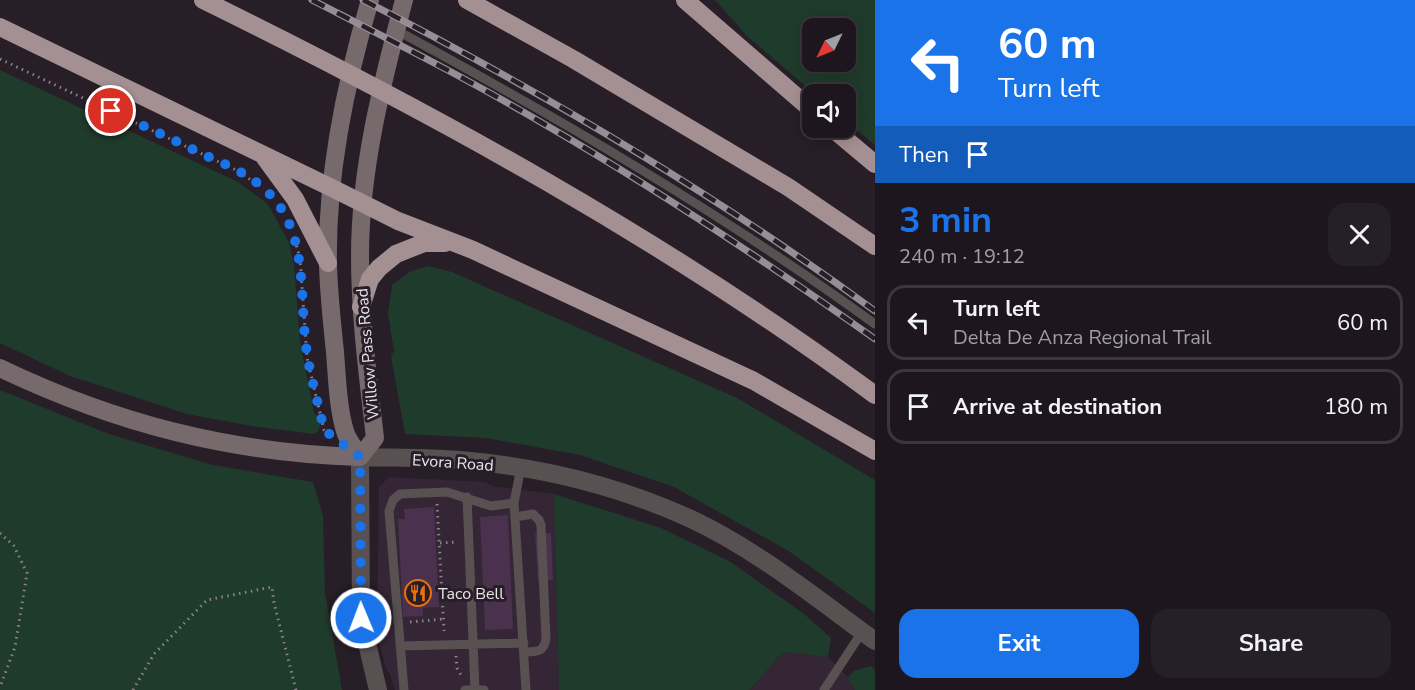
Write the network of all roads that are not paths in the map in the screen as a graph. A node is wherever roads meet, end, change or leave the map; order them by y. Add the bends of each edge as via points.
1 (203, 0) edge
2 (370, 0) edge
3 (405, 0) edge
4 (467, 0) edge
5 (685, 0) edge
6 (0, 27) edge
7 (396, 30) junction
8 (802, 101) edge
9 (844, 138) edge
10 (262, 154) junction
11 (875, 164) edge
12 (333, 188) junction
13 (363, 205) junction
14 (456, 243) junction
15 (875, 246) edge
16 (328, 263) junction
17 (361, 307) junction
18 (875, 324) edge
19 (0, 368) edge
20 (875, 395) edge
21 (875, 452) edge
22 (360, 457) junction
23 (520, 467) junction
24 (467, 497) junction
25 (514, 503) junction
26 (515, 517) junction
27 (869, 637) edge
28 (473, 645) junction
29 (400, 646) junction
30 (524, 648) junction
31 (475, 689) edge
32 (378, 690) edge
33 (404, 690) edge
34 (466, 690) edge
35 (484, 690) edge
36 (526, 690) edge
37 (824, 690) edge

1 - 20 highway via 518,165 723,288
2 - 12 street, Willow Pass Road via 348,89
3 - 7 street, Willow Pass Road
4 - 15 highway via 779,181
5 - 8 highway
6 - 10 highway
7 - 13 street, Willow Pass Road via 370,147
7 - 18 lane via 625,158
9 - 11 highway
10 - 12 highway
10 - 16 highway via 295,198
12 - 13 highway
12 - 16 street, Willow Pass Road
13 - 14 highway
13 - 17 street, Willow Pass Road
14 - 17 highway via 424,243 396,254 370,279
14 - 21 highway via 754,381
16 - 22 street, Willow Pass Road via 344,427
17 - 22 street, Willow Pass Road via 375,438
19 - 22 street, Evora Road via 75,402 199,439
22 - 23 street, Evora Road via 460,460
22 - 32 street via 361,618
23 - 25 lane
23 - 27 street, Evora Road via 580,479 690,519 767,564
24 - 25 lane via 491,506
24 - 28 lane
24 - 29 lane via 447,492 400,494 393,500 390,511
25 - 26 lane
26 - 30 lane
26 - 30 lane via 533,514 542,525 546,639 540,651
27 - 37 lane
28 - 29 lane
28 - 30 lane
28 - 31 lane
29 - 33 lane
30 - 36 lane
31 - 34 lane
31 - 35 lane

